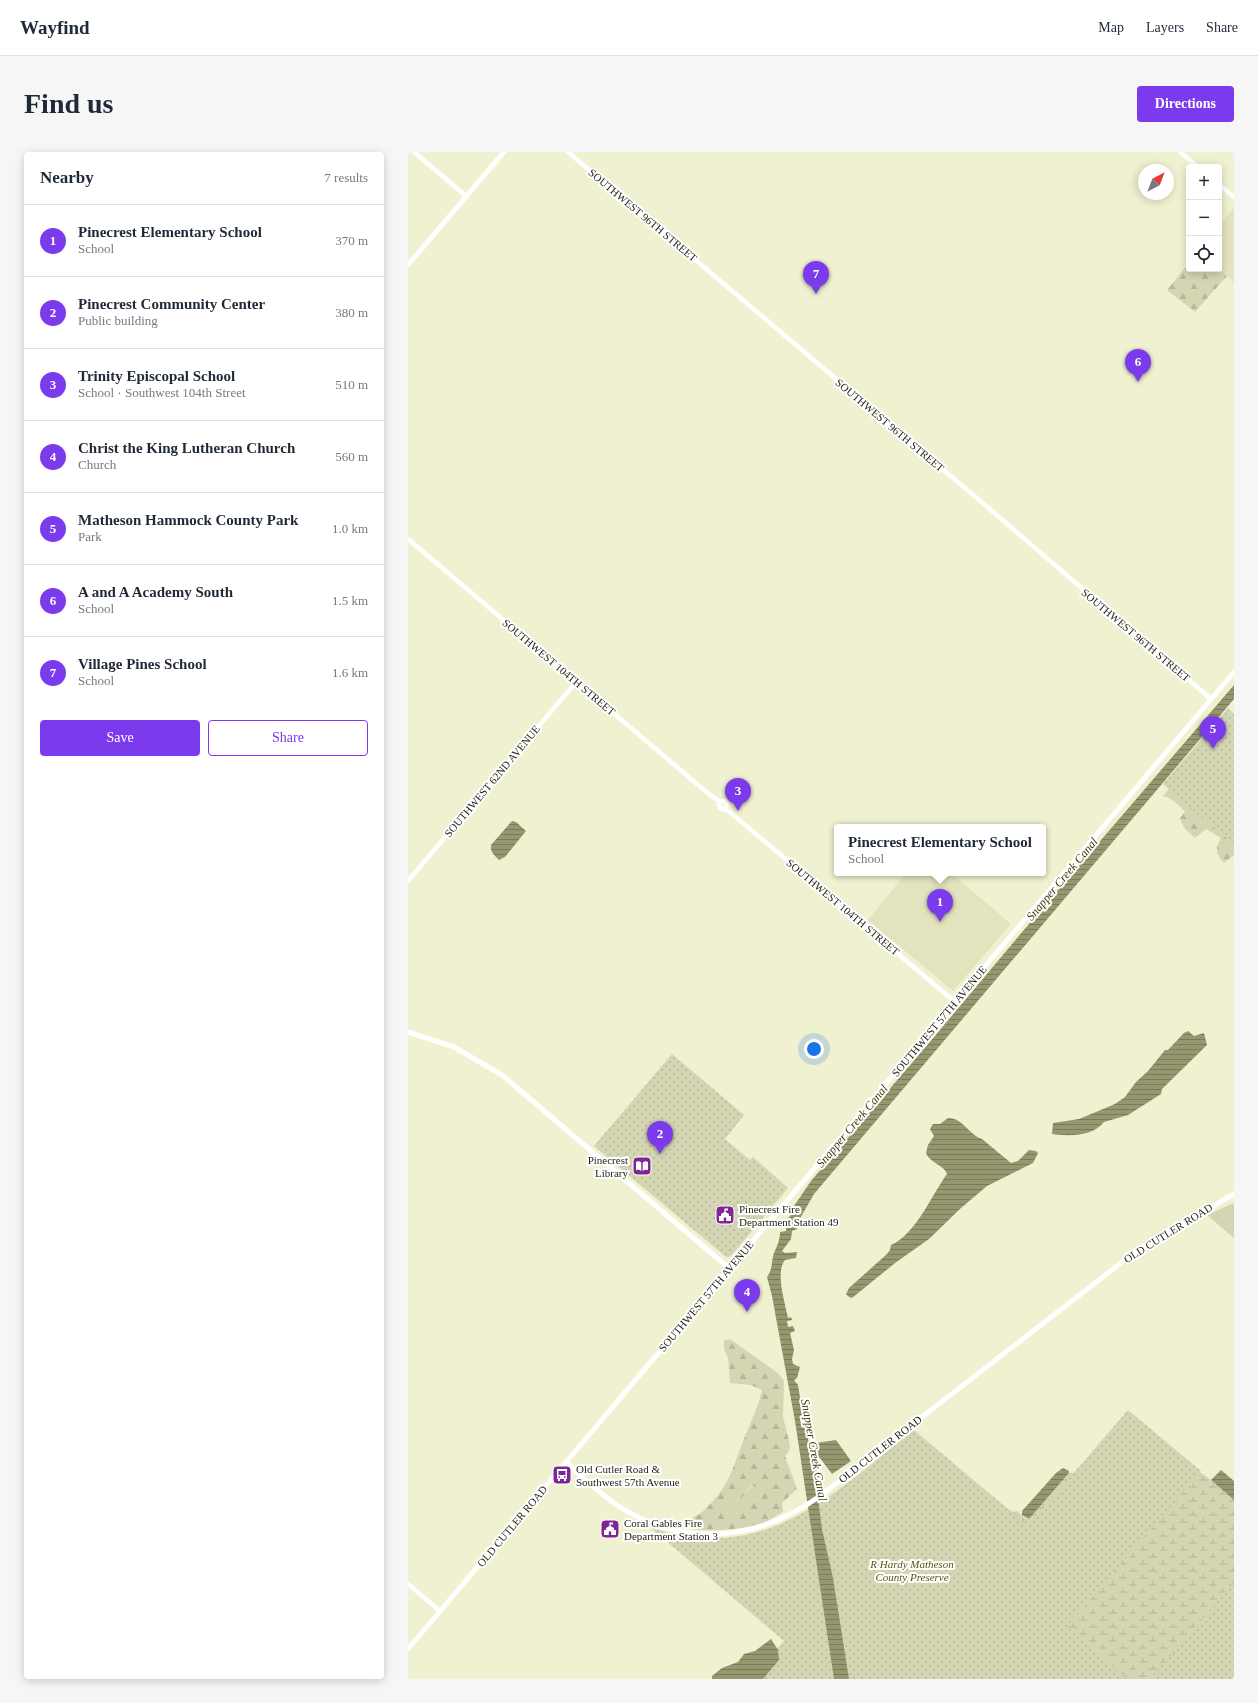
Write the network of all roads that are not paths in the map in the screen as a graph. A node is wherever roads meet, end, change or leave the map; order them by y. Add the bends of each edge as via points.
1 (414, 152) edge
2 (504, 152) edge
3 (568, 152) edge
4 (1180, 152) edge
5 (1194, 164) edge
6 (1222, 187) edge
7 (466, 196) junction
8 (1234, 197) edge
9 (408, 265) edge
10 (408, 539) edge
11 (1234, 672) edge
12 (576, 682) junction
13 (1211, 699) junction
14 (408, 881) edge
15 (955, 1002) junction
16 (408, 1032) edge
17 (1234, 1194) edge
18 (730, 1269) junction
19 (566, 1463) junction
20 (408, 1584) edge
21 (440, 1611) junction
22 (408, 1649) edge

1 - 7 street
2 - 7 main road
3 - 13 street, SOUTHWEST 96TH STREET
4 - 5 street
6 - 8 street
7 - 9 main road
10 - 12 street, SOUTHWEST 104TH STREET
11 - 13 main road, SOUTHWEST 57TH AVENUE
12 - 14 street, SOUTHWEST 62ND AVENUE
12 - 15 street, SOUTHWEST 104TH STREET via 710,795 719,803 719,807 725,807
13 - 15 main road, SOUTHWEST 57TH AVENUE
15 - 18 main road, SOUTHWEST 57TH AVENUE
16 - 18 main road via 454,1047 502,1076
17 - 19 main road, OLD CUTLER ROAD via 1139,1249 820,1496 780,1520 744,1531 717,1534 686,1532 652,1523 627,1511 602,1494
18 - 19 main road, SOUTHWEST 57TH AVENUE
19 - 21 main road, OLD CUTLER ROAD
20 - 21 street
21 - 22 main road, OLD CUTLER ROAD

